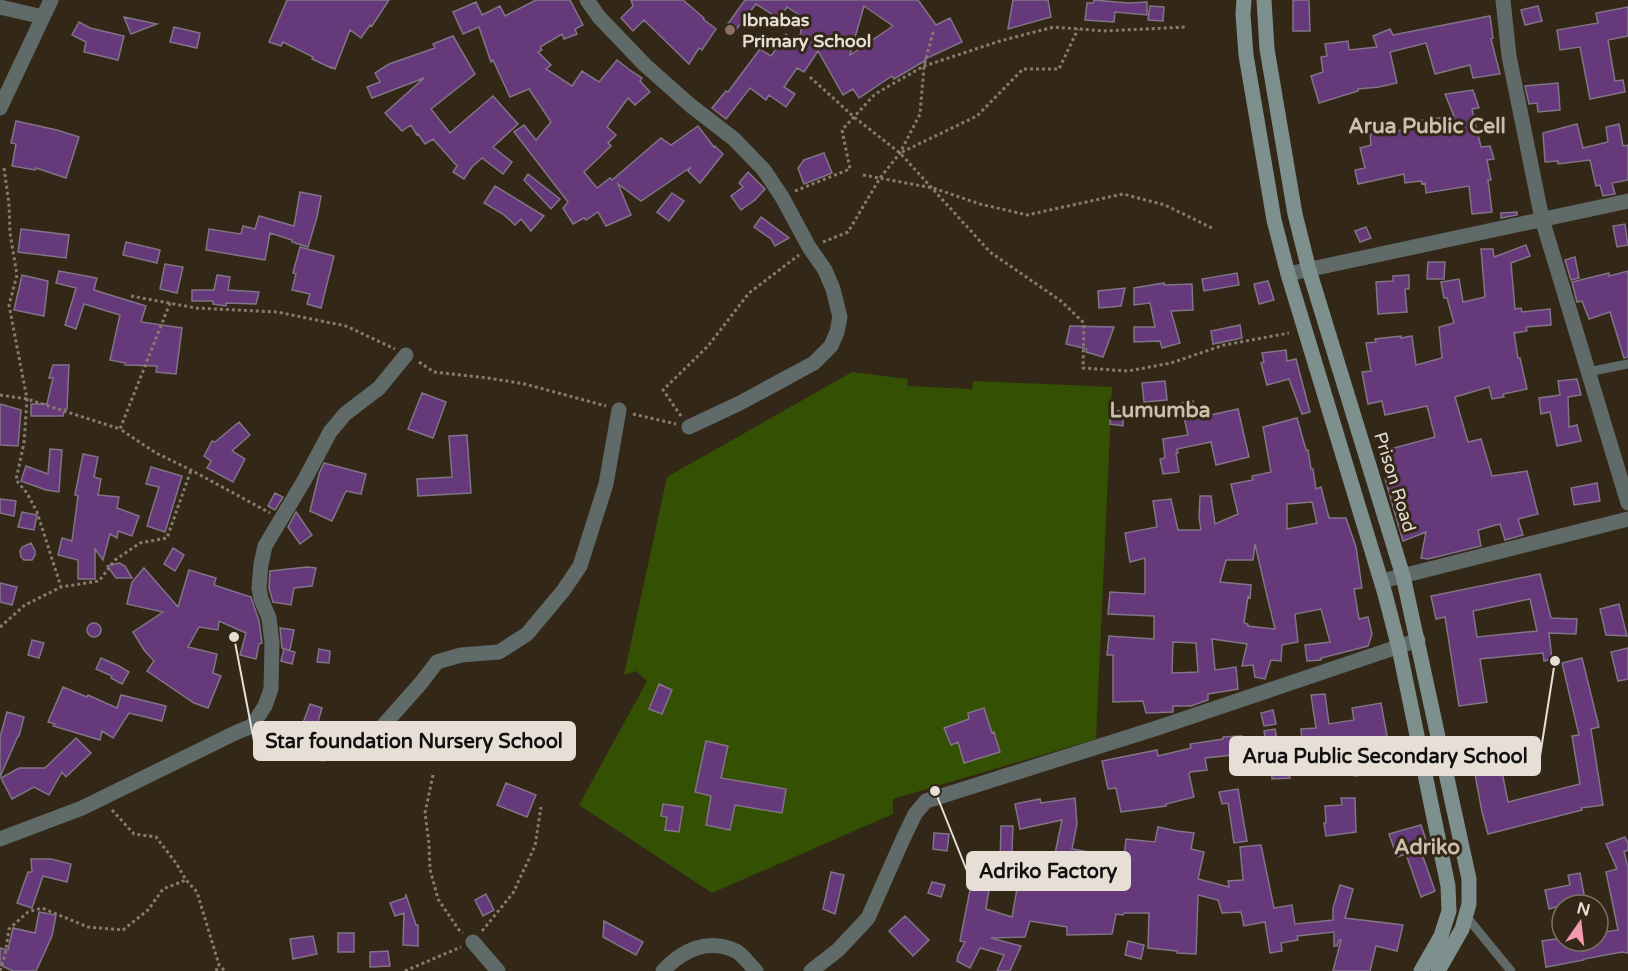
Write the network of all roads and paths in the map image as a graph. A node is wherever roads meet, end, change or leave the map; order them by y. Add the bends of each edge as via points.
1 (51, 0) edge
2 (587, 0) edge
3 (1244, 0) edge
4 (1264, 0) edge
5 (1503, 0) edge
6 (0, 7) edge
7 (43, 16) junction
8 (1187, 27) dead end
9 (1078, 29) junction
10 (810, 77) dead end
11 (0, 108) edge
12 (854, 117) junction
13 (900, 153) junction
14 (4, 168) dead end
15 (863, 175) dead end
16 (933, 188) junction
17 (782, 196) junction
18 (1628, 201) edge
19 (1542, 219) junction
20 (1212, 228) dead end
21 (1309, 270) junction
22 (1288, 274) junction
23 (170, 303) dead end
24 (1290, 333) dead end
25 (406, 355) dead end
26 (1628, 364) edge
27 (1588, 372) junction
28 (0, 395) edge
29 (27, 399) junction
30 (619, 410) dead end
31 (689, 427) dead end
32 (120, 429) junction
33 (191, 470) junction
34 (1628, 503) edge
35 (280, 519) junction
36 (1628, 519) edge
37 (1403, 576) junction
38 (1382, 581) junction
39 (61, 587) junction
40 (0, 626) edge
41 (1418, 640) junction
42 (1399, 648) junction
43 (252, 726) junction
44 (433, 775) dead end
45 (101, 798) junction
46 (541, 807) dead end
47 (0, 839) edge
48 (186, 880) junction
49 (1466, 916) junction
50 (473, 942) junction
51 (219, 965) junction
52 (0, 970) edge
53 (216, 971) edge
54 (225, 971) edge
55 (405, 971) edge
56 (498, 971) edge
57 (663, 971) edge
58 (756, 971) edge
59 (811, 971) edge
60 (1421, 971) edge
61 (1438, 971) edge
62 (1511, 971) edge

1 - 7 street
2 - 17 street via 598,17 645,65 734,139
3 - 22 street via 1246,55 1274,220
4 - 21 street, Prison Road via 1267,49 1295,214
5 - 19 street via 1509,56
6 - 7 street
7 - 11 street
8 - 9 path
9 - 12 path via 1054,27 924,66 876,94
9 - 13 path via 1059,69 1023,69 977,116
10 - 12 path
12 - 13 path
12 - 17 path via 842,130 850,169
13 - 16 path
14 - 29 path via 17,275 9,305
15 - 16 path
16 - 20 path via 1027,214 1123,195 1165,205
16 - 24 path via 990,252 1061,301 1084,323 1083,368 1128,371 1171,363 1224,345
17 - 31 street via 833,289 840,317 837,332 831,346 814,363
18 - 19 street
19 - 21 street
19 - 27 street
21 - 22 street
21 - 37 street, Prison Road
22 - 38 street
23 - 32 path
25 - 35 street via 379,388 345,414 330,432
26 - 27 lane
27 - 34 street
28 - 29 path
29 - 32 path
29 - 39 path via 16,480 37,512
30 - 43 street via 606,484 580,566 527,634 499,652 461,655 437,662 381,728 357,744 322,754
32 - 33 path
33 - 35 path
33 - 39 path via 167,538 140,543 115,560 99,581
35 - 43 street via 265,546 259,594 269,618 271,689
36 - 37 street
37 - 38 street
37 - 41 street, Prison Road
38 - 42 street
39 - 40 path via 25,605
41 - 42 street
41 - 49 street, Prison Road via 1469,879
42 - 59 street via 926,801 915,814 868,918 838,950
42 - 60 street via 1448,886 1449,911 1441,936
43 - 45 street
44 - 50 path via 425,813 430,869 438,899 459,930
45 - 47 street
45 - 48 path via 134,834 156,837
46 - 50 path via 535,846 513,893
48 - 51 path via 197,892
48 - 52 path via 163,889 148,910 123,930 88,927 42,908 28,912 9,928
49 - 61 street, Prison Road
49 - 62 lane
50 - 55 path
50 - 56 street
51 - 53 path
51 - 54 path
57 - 58 street via 687,951 714,945 737,951

